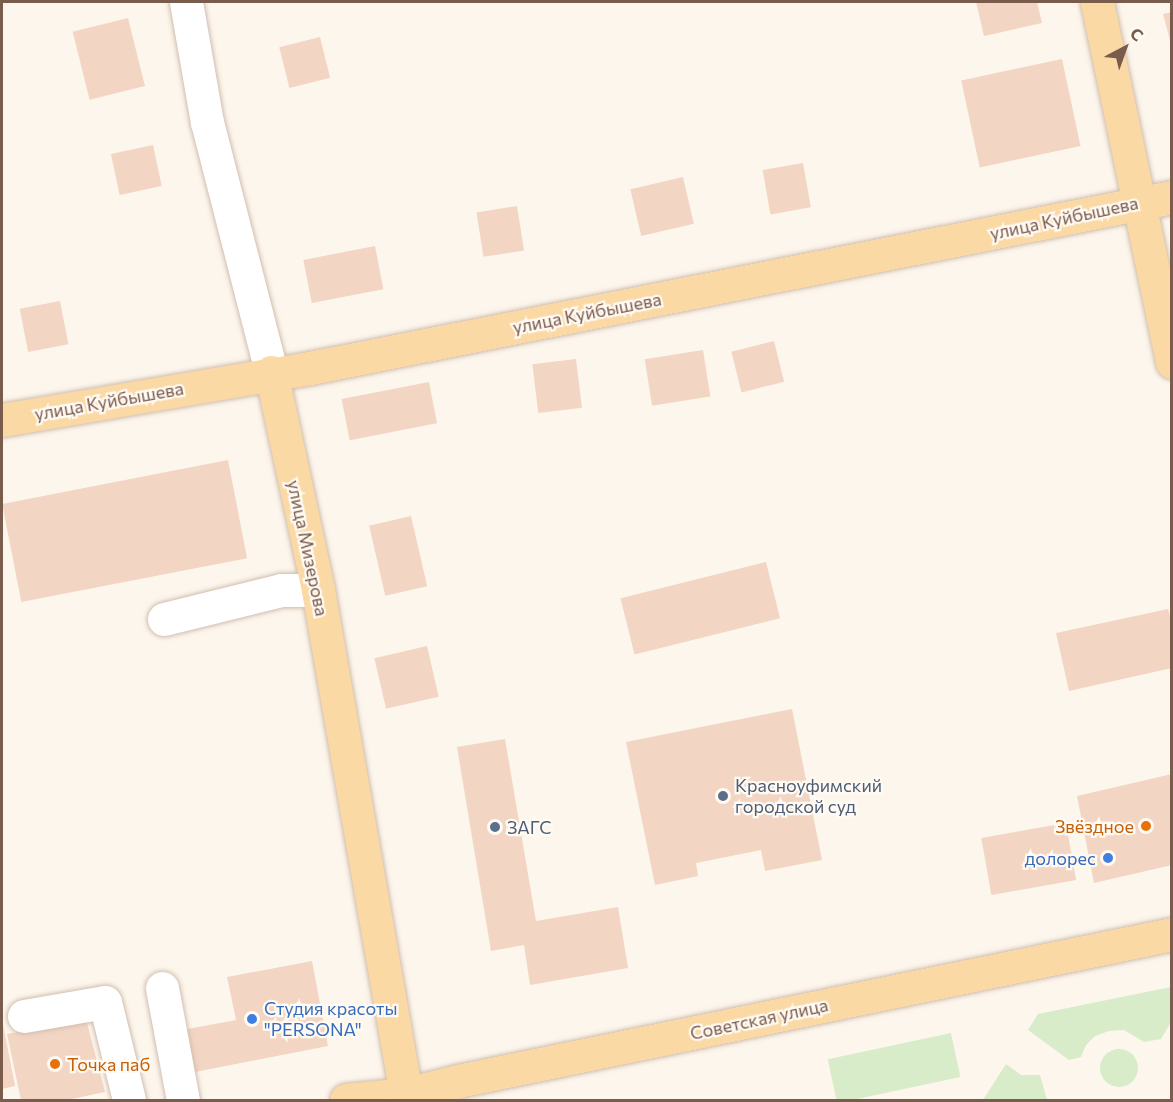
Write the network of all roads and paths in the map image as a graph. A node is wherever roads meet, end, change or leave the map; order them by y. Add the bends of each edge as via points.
1 (186, 2) edge
2 (1097, 2) edge
3 (1172, 197) edge
4 (1139, 202) junction
5 (1172, 362) edge
6 (271, 372) junction
7 (2, 420) edge
8 (318, 590) junction
9 (164, 619) dead end
10 (1172, 934) edge
11 (162, 988) dead end
12 (24, 1016) dead end
13 (406, 1097) edge
14 (129, 1101) edge
15 (183, 1101) edge
16 (346, 1101) edge

1 - 6 street, улица Мизерова via 207,122
2 - 4 main road
3 - 4 main road, улица Куйбышева
4 - 5 main road
4 - 6 main road, улица Куйбышева
6 - 7 main road, улица Куйбышева
6 - 8 main road, улица Мизерова
8 - 9 street via 281,590
8 - 13 main road, улица Мизерова
10 - 13 main road, Советская улица via 458,1080
11 - 15 street
12 - 14 street via 105,1002
13 - 16 main road, Советская улица

